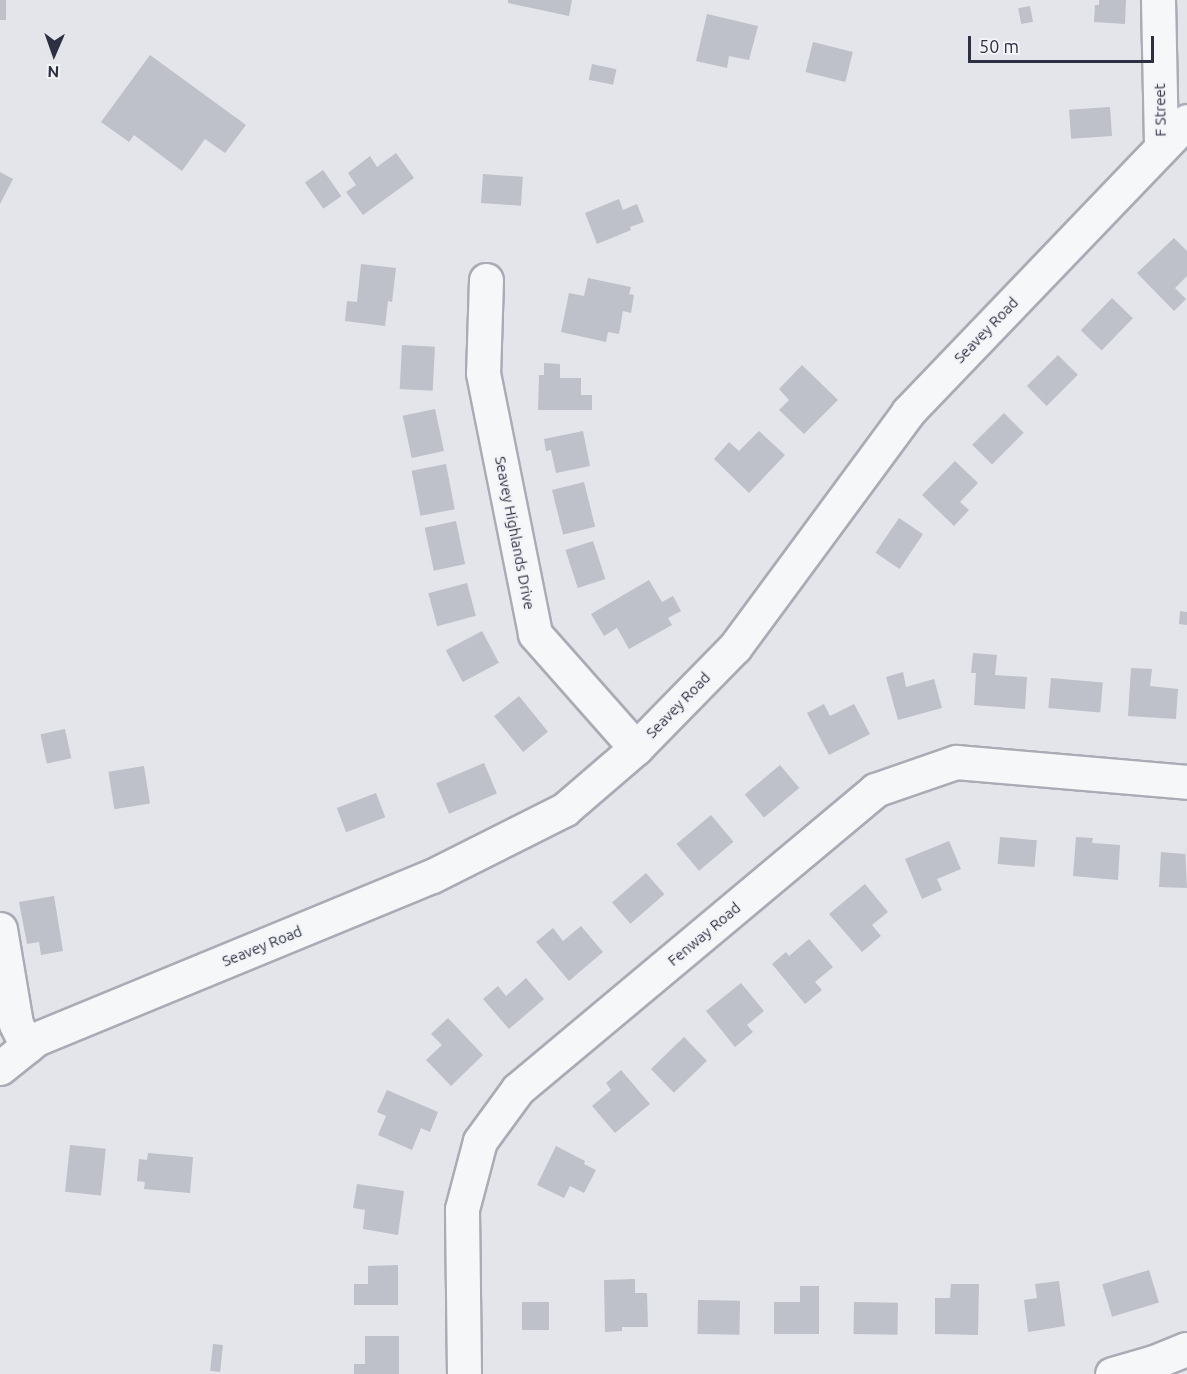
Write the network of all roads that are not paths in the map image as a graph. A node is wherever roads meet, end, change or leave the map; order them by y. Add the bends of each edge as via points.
1 (1158, 0) edge
2 (1187, 121) edge
3 (1161, 147) junction
4 (486, 280) dead end
5 (636, 748) junction
6 (1187, 782) edge
7 (0, 929) edge
8 (27, 1047) junction
9 (0, 1068) edge
10 (1187, 1349) edge
11 (464, 1374) edge
12 (1112, 1374) edge

1 - 3 street, F Street
2 - 3 street, Seavey Road
3 - 5 street, Seavey Road via 908,412 735,647
4 - 5 street, Seavey Highlands Drive via 483,373 535,634
5 - 8 street, Seavey Road via 565,809 432,876 36,1039
6 - 11 street, Fenway Road via 956,762 875,790 518,1089 480,1141 462,1209
7 - 8 street via 16,1024
8 - 9 street, Seavey Road
10 - 12 street

